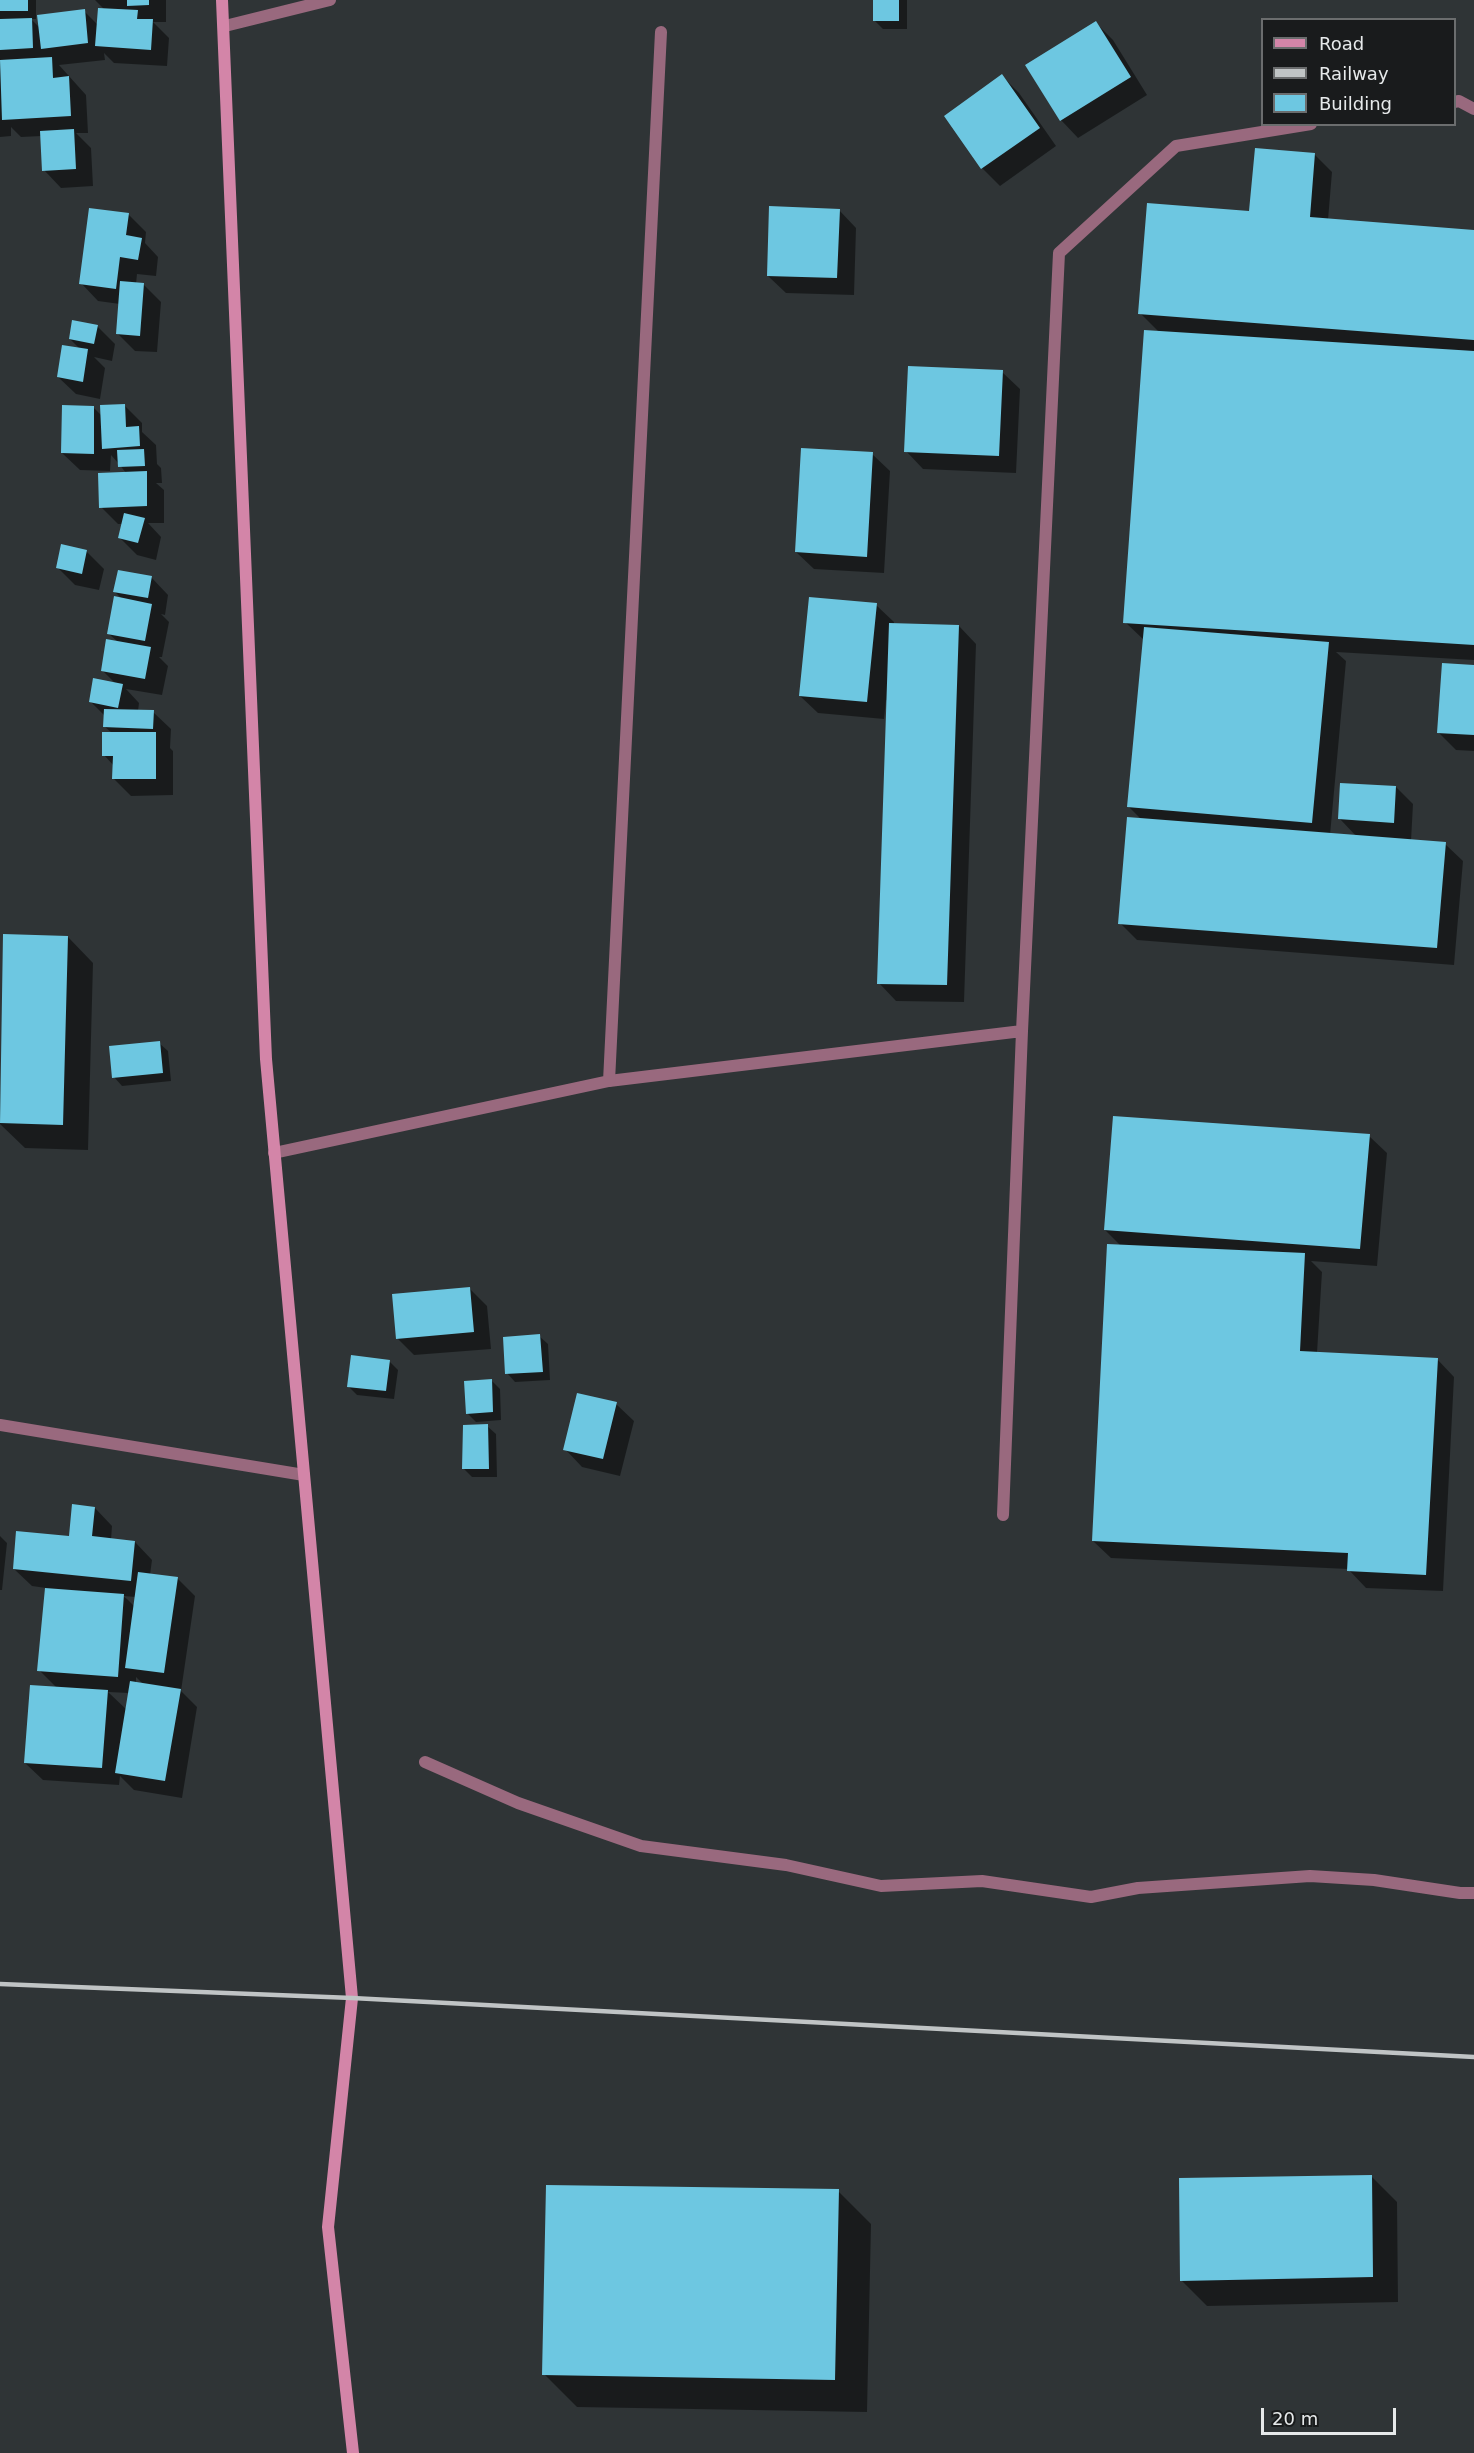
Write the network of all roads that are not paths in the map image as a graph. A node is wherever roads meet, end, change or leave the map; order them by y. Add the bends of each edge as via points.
1 (222, 0) edge
2 (330, 0) edge
3 (225, 26) junction
4 (661, 32) dead end
5 (1456, 102) edge
6 (1474, 109) edge
7 (1299, 126) edge
8 (1022, 1031) junction
9 (609, 1081) junction
10 (274, 1154) junction
11 (0, 1425) edge
12 (304, 1475) junction
13 (1003, 1515) dead end
14 (425, 1762) dead end
15 (1474, 1893) edge
16 (352, 2453) edge

1 - 3 main road
2 - 3 street
3 - 10 main road via 266,1059
4 - 9 street
5 - 6 street
7 - 8 street via 1176,146 1059,253
8 - 9 street
8 - 13 street
9 - 10 street
10 - 12 main road
11 - 12 street
12 - 16 main road via 352,1998 328,2227
14 - 15 street via 518,1803 641,1846 786,1865 881,1886 982,1881 1092,1897 1138,1888 1310,1876

